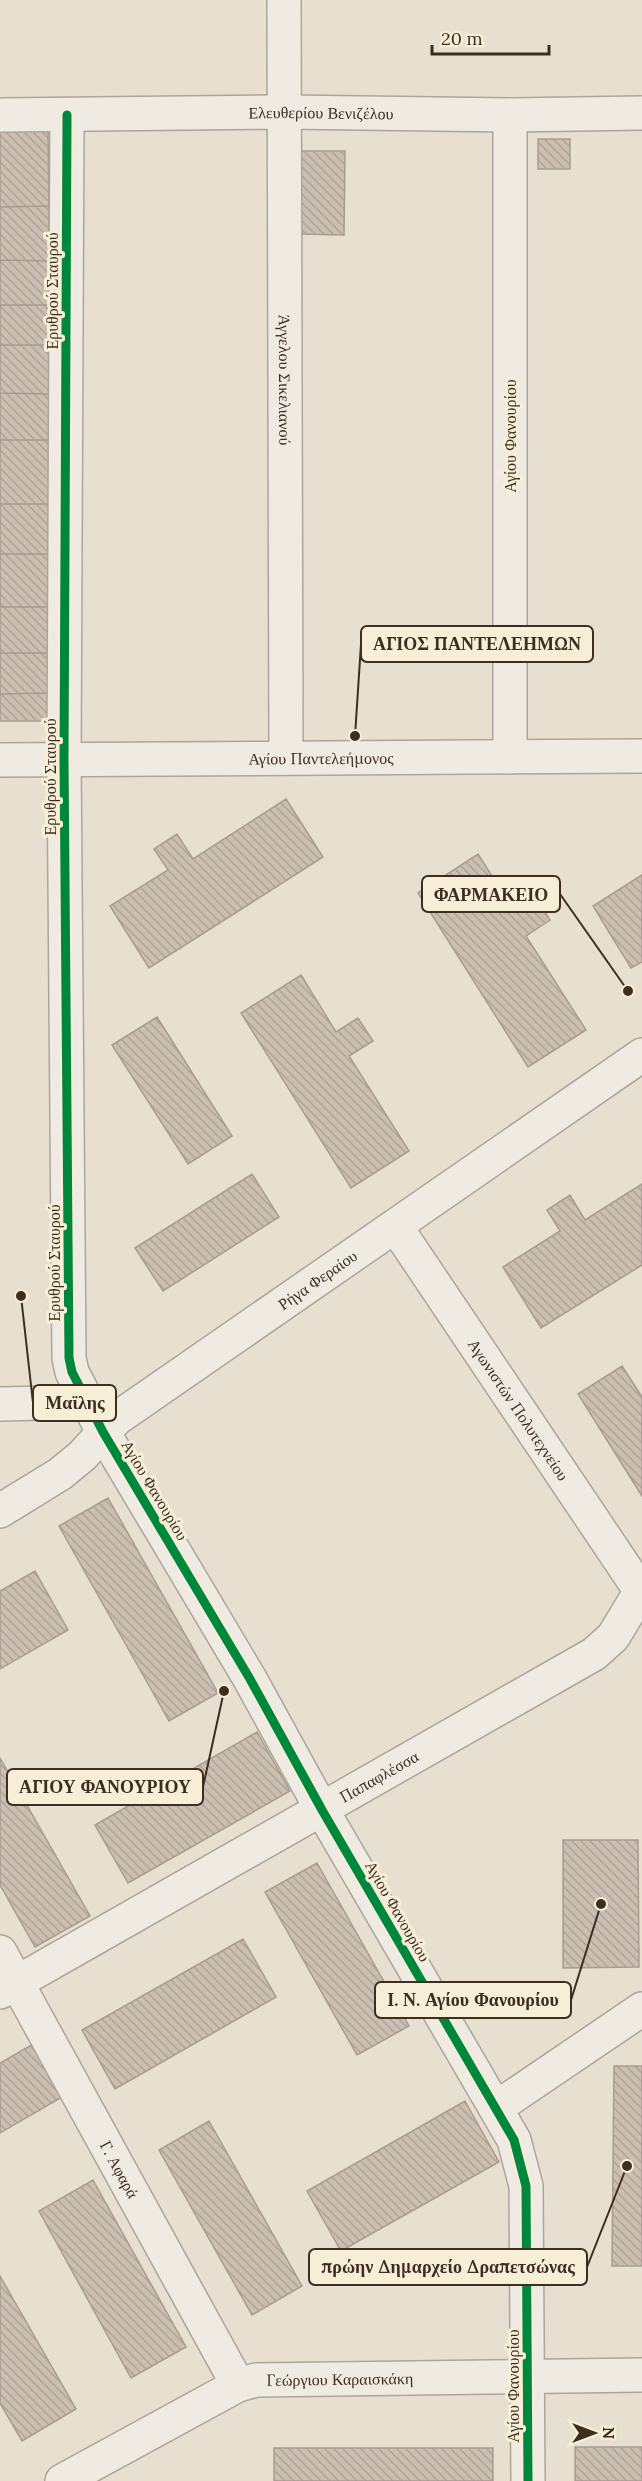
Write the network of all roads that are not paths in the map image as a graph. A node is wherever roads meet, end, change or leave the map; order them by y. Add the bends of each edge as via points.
1 (285, 0) edge
2 (287, 112) junction
3 (642, 113) edge
4 (0, 115) edge
5 (68, 115) junction
6 (510, 115) junction
7 (642, 756) edge
8 (510, 757) junction
9 (286, 758) junction
10 (64, 759) junction
11 (0, 760) edge
12 (642, 1055) edge
13 (396, 1227) junction
14 (87, 1402) junction
15 (0, 1404) edge
16 (103, 1432) junction
17 (0, 1511) edge
18 (642, 1591) edge
19 (322, 1810) junction
20 (0, 1952) edge
21 (8, 1987) edge
22 (642, 2009) edge
23 (496, 2108) junction
24 (642, 2375) edge
25 (528, 2376) junction
26 (238, 2385) junction
27 (62, 2481) edge
28 (528, 2481) edge

1 - 2 street, Άγγελου Σικελιανού
2 - 5 street, Ελευθερίου Βενιζέλου
2 - 6 street, Ελευθερίου Βενιζέλου
2 - 9 street, Άγγελου Σικελιανού
3 - 6 street, Ελευθερίου Βενιζέλου
4 - 5 street, Ελευθερίου Βενιζέλου
5 - 10 street, Ερυθρού Σταυρού
6 - 8 street, Αγίου Φανουρίου
7 - 8 street, Αγίου Παντελεήμονος
8 - 9 street, Αγίου Παντελεήμονος
9 - 10 street, Αγίου Παντελεήμονος
10 - 11 street, Αγίου Παντελεήμονος
10 - 14 street, Ερυθρού Σταυρού via 69,1358
12 - 13 street, Ρήγα Φεραίου
13 - 16 street, Ρήγα Φεραίου via 116,1419
13 - 18 street, Αγωνιστών Πολυτεχνείου
14 - 15 street
14 - 16 street, Ερυθρού Σταυρού
16 - 17 street, Ρήγα Φεραίου via 60,1474
16 - 19 street, Αγίου Φανουρίου via 244,1668
18 - 19 street, Παπαφλέσσα via 613,1637 594,1653
19 - 21 street, Παπαφλέσσα
19 - 23 street, Αγίου Φανουρίου
20 - 21 street, Γ. Αφαρά
21 - 26 street, Γ. Αφαρά
22 - 23 street
23 - 25 street, Αγίου Φανουρίου via 514,2140 526,2186
24 - 25 street, Γεώργιου Καραισκάκη
25 - 26 street, Γεώργιου Καραισκάκη via 271,2378
25 - 28 street, Αγίου Φανουρίου
26 - 27 street, Γεώργιου Καραισκάκη

